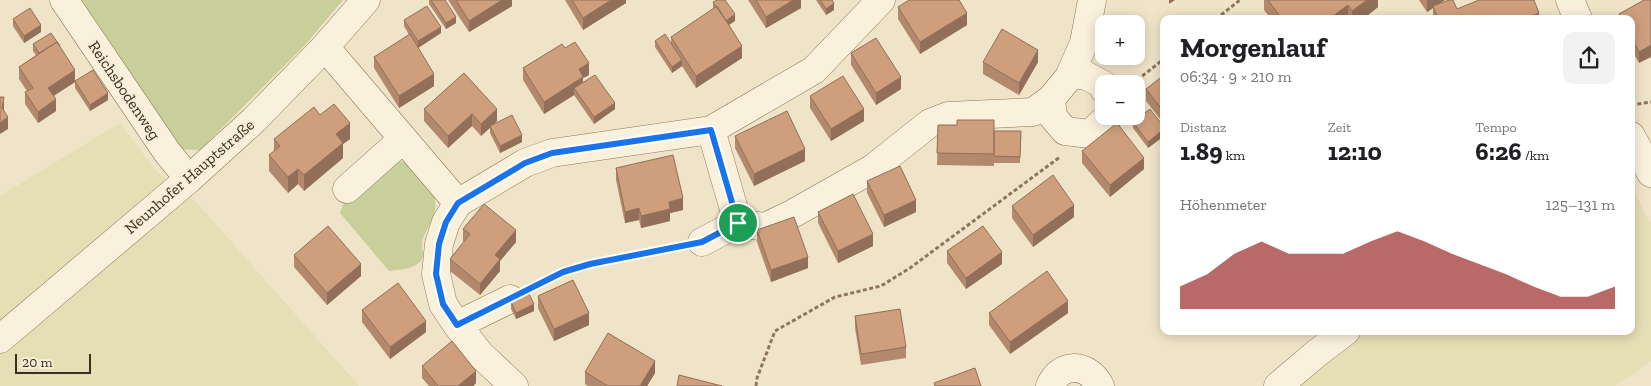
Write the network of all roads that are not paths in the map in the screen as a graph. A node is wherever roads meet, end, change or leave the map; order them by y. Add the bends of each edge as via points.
1 (64, 0) edge
2 (366, 0) edge
3 (881, 0) edge
4 (1092, 0) edge
5 (1570, 0) edge
6 (1576, 15) edge
7 (325, 47) junction
8 (1068, 77) junction
9 (1095, 80) edge
10 (1051, 99) junction
11 (1100, 125) edge
12 (711, 130) junction
13 (403, 139) junction
14 (189, 179) junction
15 (347, 189) dead end
16 (458, 203) junction
17 (738, 223) junction
18 (702, 242) road end
19 (510, 299) road end
20 (457, 325) junction
21 (1341, 335) edge
22 (0, 339) edge
23 (514, 386) edge
24 (1050, 386) edge
25 (1100, 386) edge
26 (1278, 386) edge

1 - 14 street, Reichsbodenweg via 167,152
2 - 7 street, Neunhofer Hauptstraße
3 - 12 street via 814,70
4 - 8 street via 1084,43
5 - 6 street
7 - 13 street
7 - 14 street, Neunhofer Hauptstraße via 254,120
8 - 9 street via 1083,74
8 - 10 street
10 - 11 street via 1053,117 1065,131
10 - 17 street via 1033,112 948,116 930,123 872,169 794,213 765,227
12 - 16 street via 552,153 525,163
12 - 17 street
13 - 15 street
13 - 16 street
14 - 22 street, Neunhofer Hauptstraße
16 - 20 street via 446,222 439,244 436,274 443,304
17 - 18 street
19 - 20 street
20 - 23 street via 480,354
21 - 26 street
24 - 25 street via 1061,372 1071,368 1089,372

